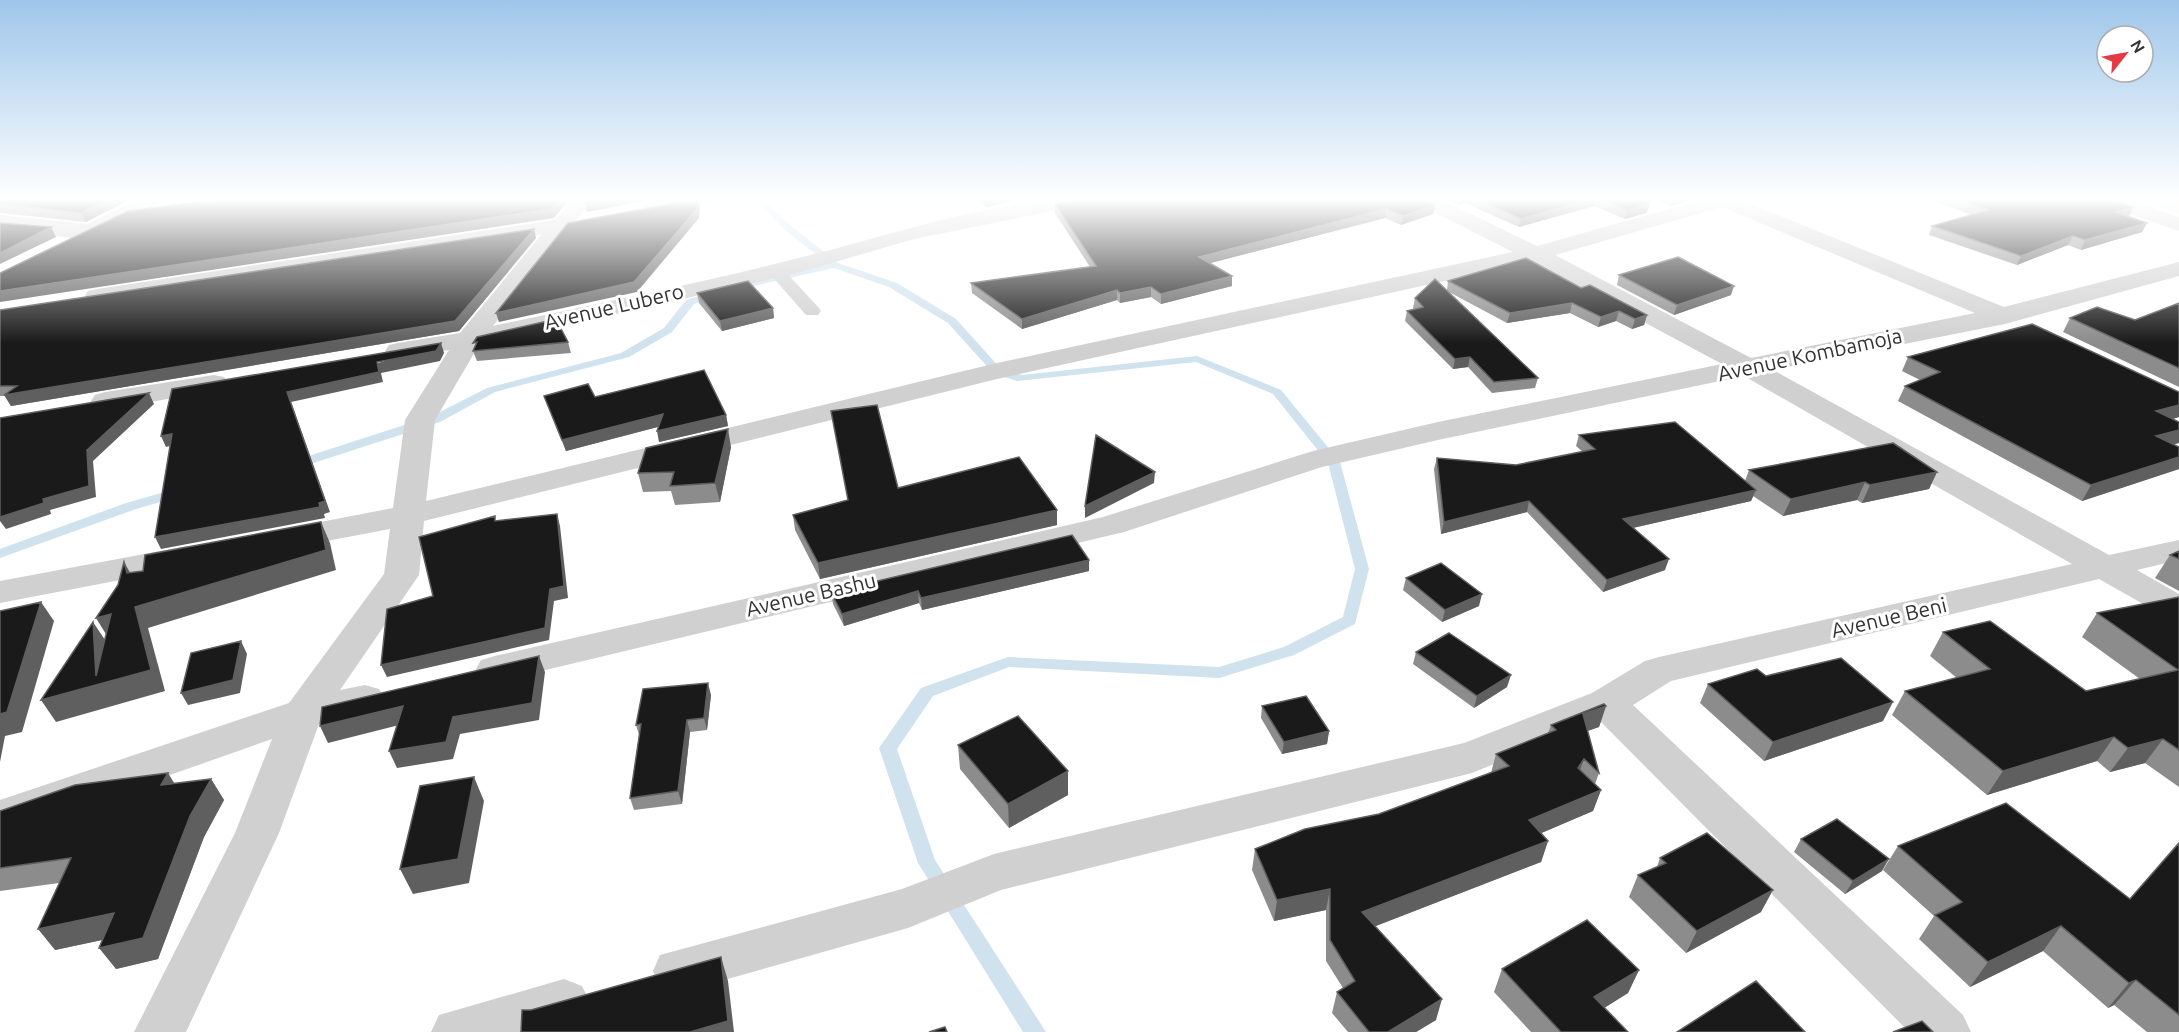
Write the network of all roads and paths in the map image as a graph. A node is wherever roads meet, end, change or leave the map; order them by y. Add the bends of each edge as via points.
1 (61, 246) edge
2 (422, 246) edge
3 (545, 246) edge
4 (868, 246) edge
5 (1519, 246) edge
6 (1562, 246) edge
7 (1837, 246) edge
8 (51, 251) edge
9 (1535, 254) junction
10 (2179, 269) edge
11 (785, 272) junction
12 (74, 299) edge
13 (812, 311) dead end
14 (2002, 315) junction
15 (2033, 330) edge
16 (470, 339) junction
17 (376, 355) edge
18 (1749, 368) junction
19 (235, 379) edge
20 (82, 405) edge
21 (1313, 460) joint
22 (410, 515) junction
23 (2179, 550) edge
24 (2109, 568) junction
25 (0, 592) edge
26 (2179, 609) edge
27 (465, 676) edge
28 (396, 692) edge
29 (1606, 704) junction
30 (303, 713) junction
31 (0, 818) edge
32 (160, 1032) edge
33 (457, 1032) edge
34 (1945, 1032) edge

1 - 8 street
2 - 12 street
3 - 16 street
4 - 11 street, Avenue Lubero
5 - 9 street
6 - 9 street
7 - 14 street
9 - 18 street
9 - 22 street via 997,371
10 - 14 street, Avenue Kombamoja
11 - 13 lane
11 - 16 street, Avenue Lubero
14 - 15 street
14 - 18 street, Avenue Kombamoja
16 - 17 street, Avenue Lubero
16 - 22 street via 420,424
18 - 21 street, Avenue Kombamoja
18 - 24 street
19 - 20 street
21 - 27 street, Avenue Bashu via 1112,525
22 - 25 street
22 - 30 street via 402,575
23 - 24 street, Avenue Beni
24 - 26 street
24 - 29 street, Avenue Beni via 1659,670
28 - 30 street
29 - 33 street, Avenue Beni via 1472,757 994,873 908,908
29 - 34 street
30 - 31 street
30 - 32 street via 257,833

